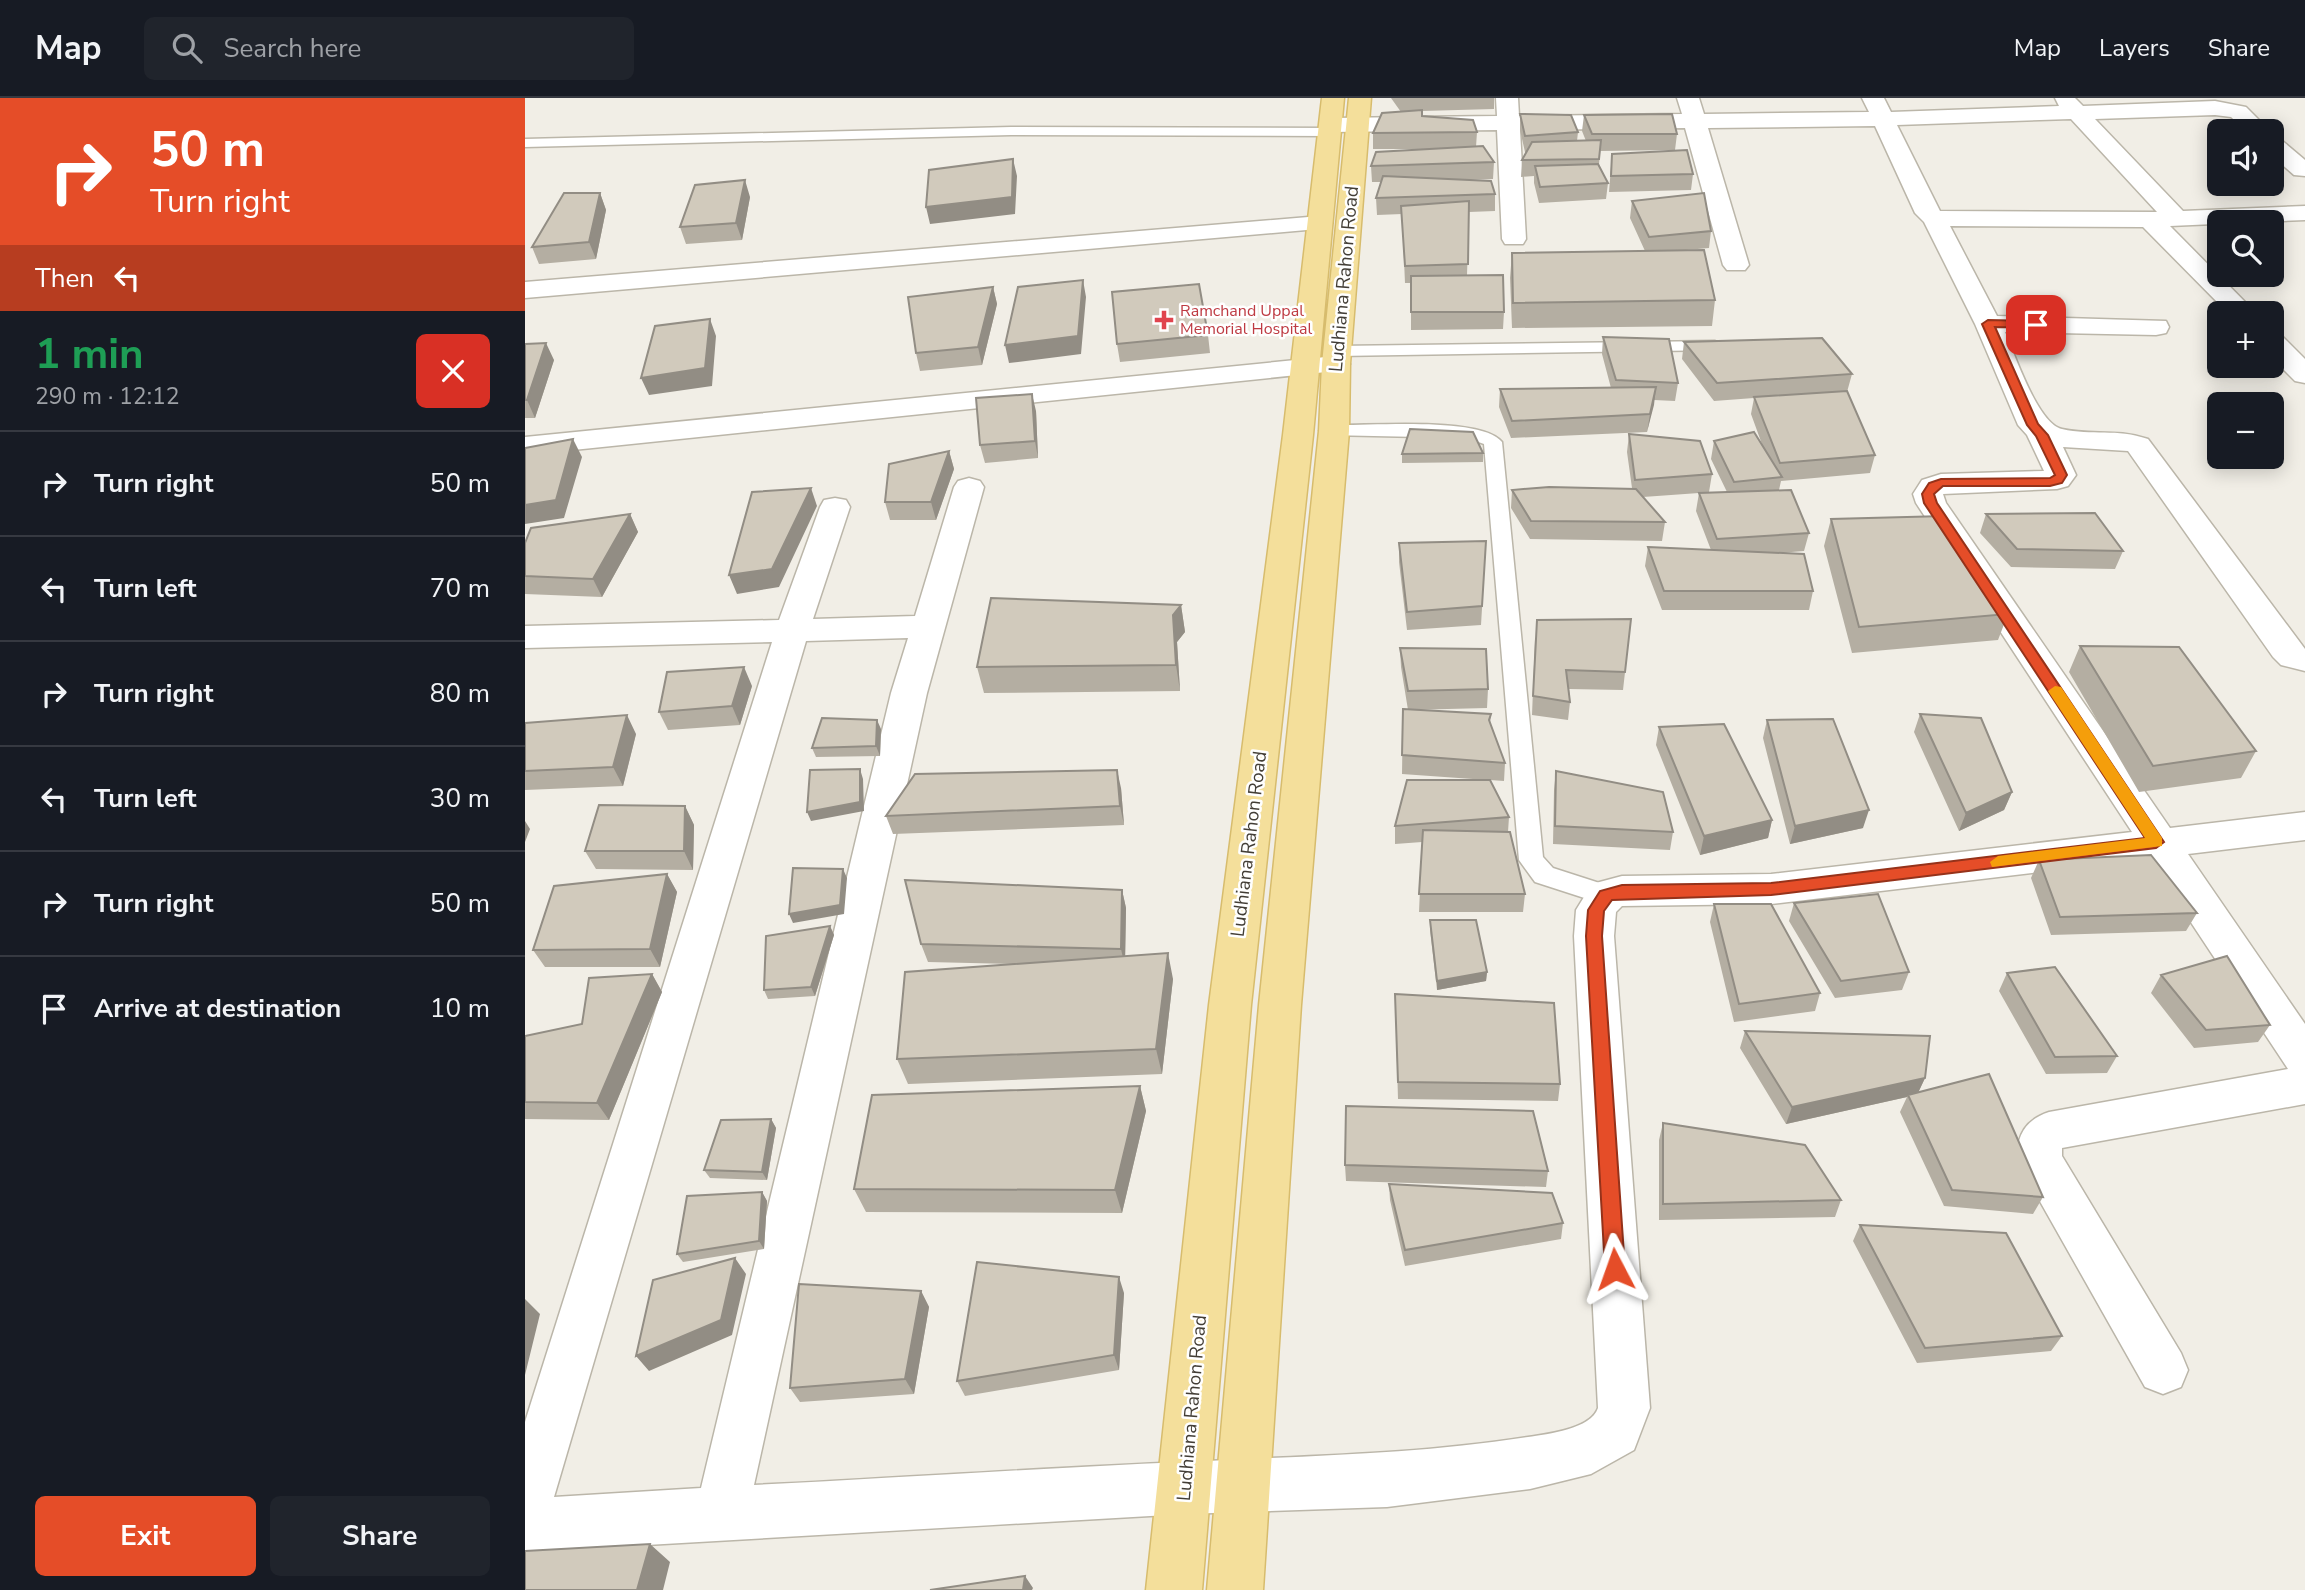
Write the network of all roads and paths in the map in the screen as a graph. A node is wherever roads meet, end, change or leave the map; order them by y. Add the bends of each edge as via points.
1 (2070, 105) edge
2 (1877, 108) edge
3 (1690, 109) edge
4 (1508, 110) edge
5 (1342, 115) edge
6 (2246, 119) edge
7 (525, 143) edge
8 (2284, 154) edge
9 (2302, 170) dead end
10 (2305, 213) edge
11 (1934, 218) junction
12 (2150, 220) junction
13 (2178, 220) junction
14 (1320, 223) junction
15 (1514, 239) dead end
16 (1736, 265) dead end
17 (525, 290) edge
18 (2231, 301) edge
19 (1988, 324) junction
20 (2156, 327) dead end
21 (1727, 346) edge
22 (2284, 354) edge
23 (1326, 361) junction
24 (2305, 375) edge
25 (1334, 431) junction
26 (2042, 435) junction
27 (525, 446) edge
28 (969, 487) dead end
29 (835, 508) dead end
30 (928, 627) junction
31 (793, 629) junction
32 (525, 637) edge
33 (2305, 660) edge
34 (2305, 826) edge
35 (2156, 842) junction
36 (1606, 895) junction
37 (2305, 1059) edge
38 (2305, 1085) edge
39 (2163, 1370) dead end
40 (1245, 1486) junction
41 (1185, 1488) junction
42 (525, 1506) edge
43 (721, 1515) junction
44 (525, 1525) edge
45 (1174, 1590) edge
46 (1235, 1590) edge

1 - 2 street
1 - 6 street via 2229,109
1 - 13 street
2 - 3 street
2 - 11 street via 1927,213
3 - 4 street
3 - 16 street
4 - 5 street
4 - 15 street
5 - 7 lane via 1011,131
5 - 14 main road, Ludhiana Rahon Road
5 - 23 main road, Ludhiana Rahon Road
8 - 9 street
10 - 13 street
11 - 12 street
11 - 19 street
12 - 13 street
12 - 18 street
14 - 17 street
14 - 23 main road, Ludhiana Rahon Road
19 - 20 street
19 - 26 street via 2033,425
21 - 23 lane
22 - 24 street
23 - 25 main road, Ludhiana Rahon Road
23 - 27 street
23 - 41 main road, Ludhiana Rahon Road via 1230,1005
25 - 36 lane via 1467,432 1493,442 1531,860 1544,875
25 - 40 main road, Ludhiana Rahon Road via 1280,1005
26 - 33 street via 2128,440 2138,445 2285,649
26 - 35 street via 2061,475 2057,480 1941,483 1928,494
28 - 30 street
29 - 31 street
30 - 31 street
30 - 43 street via 909,693
31 - 32 street
31 - 42 street
34 - 35 street
35 - 36 street via 1771,889
35 - 37 street
36 - 40 street via 1596,910 1594,936 1624,1408 1616,1432 1591,1448 1530,1464 1387,1481
38 - 39 street via 2049,1131 2040,1142 2039,1159
40 - 41 street
40 - 46 main road, Ludhiana Rahon Road
41 - 43 street
41 - 45 main road, Ludhiana Rahon Road
43 - 44 street

